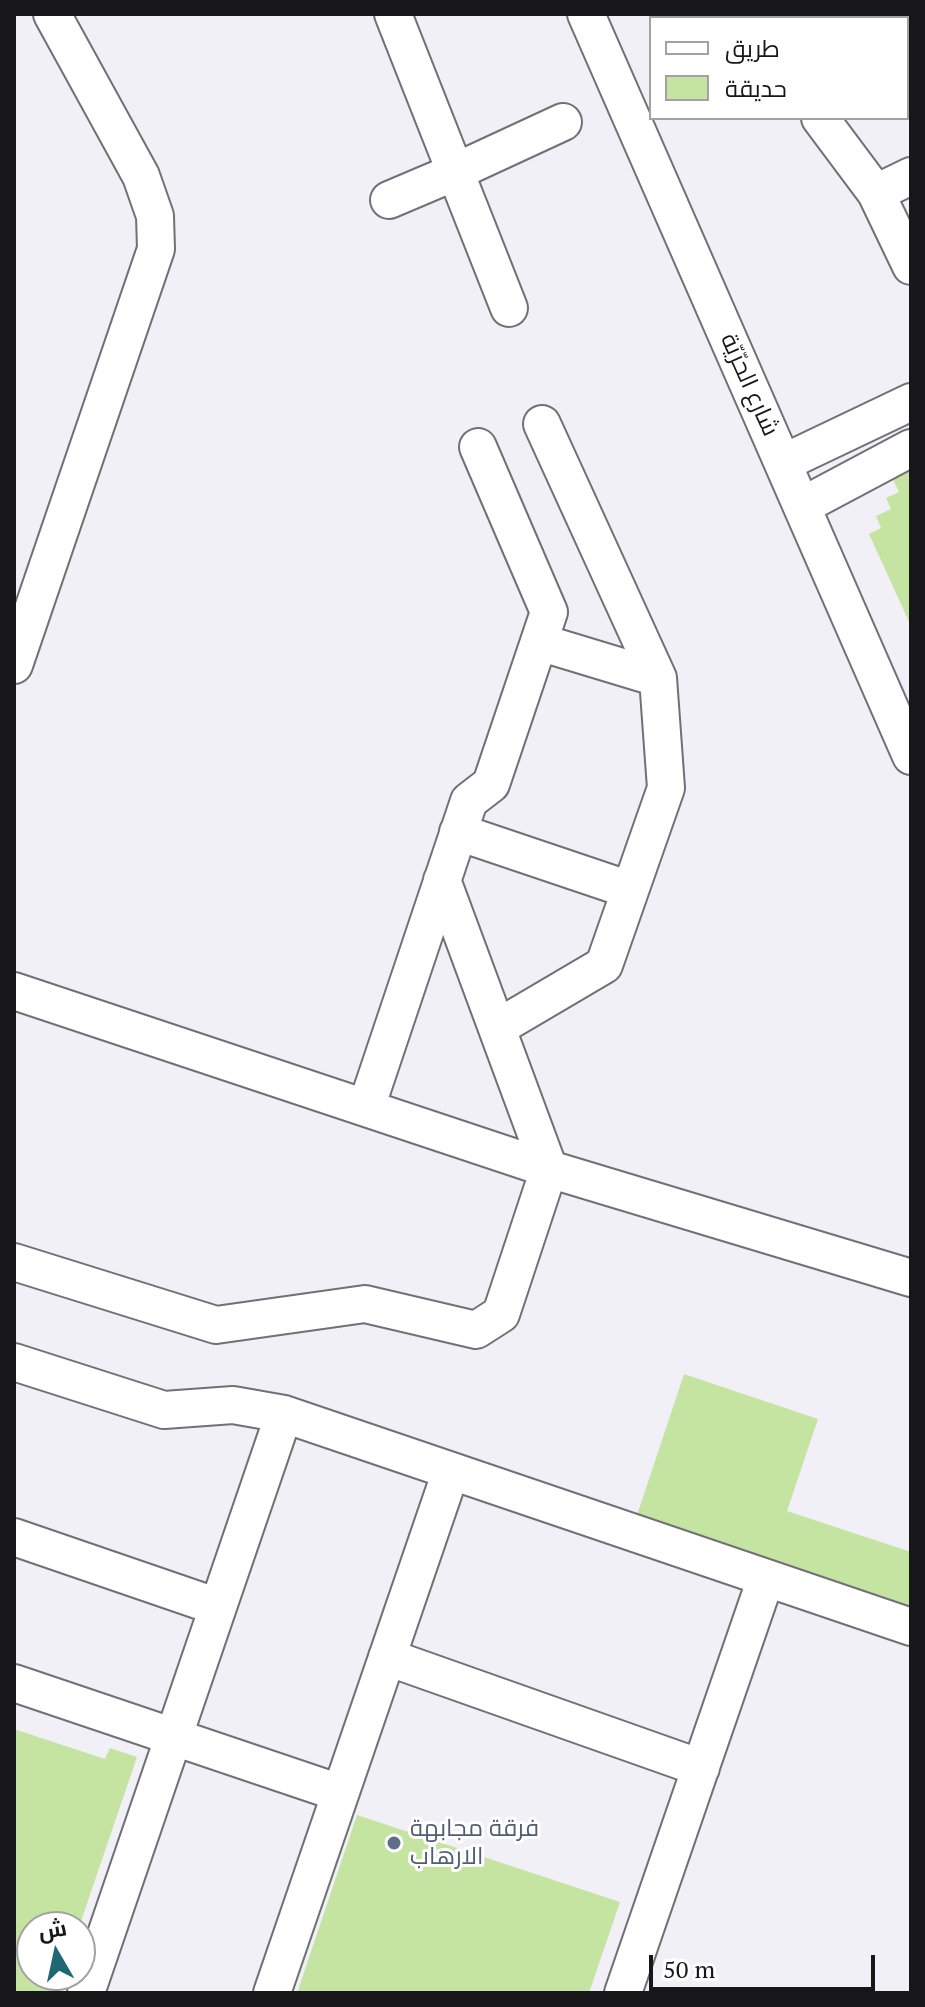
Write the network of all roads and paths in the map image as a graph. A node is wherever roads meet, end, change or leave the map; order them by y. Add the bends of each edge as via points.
1 (52, 14) edge
2 (393, 14) edge
3 (586, 14) edge
4 (821, 120) edge
5 (563, 122) dead end
6 (455, 172) junction
7 (911, 176) edge
8 (876, 193) junction
9 (389, 200) dead end
10 (911, 266) edge
11 (509, 308) dead end
12 (911, 402) edge
13 (542, 424) dead end
14 (478, 447) dead end
15 (911, 448) edge
16 (783, 463) junction
17 (802, 506) junction
18 (28, 579) edge
19 (539, 642) junction
20 (14, 665) edge
21 (658, 678) junction
22 (911, 756) edge
23 (458, 832) junction
24 (442, 880) junction
25 (630, 890) junction
26 (14, 991) edge
27 (497, 1028) junction
28 (366, 1108) junction
29 (549, 1169) junction
30 (14, 1262) edge
31 (911, 1278) edge
32 (14, 1362) edge
33 (284, 1414) junction
34 (451, 1471) junction
35 (14, 1537) edge
36 (766, 1578) junction
37 (218, 1607) junction
38 (911, 1627) edge
39 (387, 1657) junction
40 (14, 1683) edge
41 (173, 1737) junction
42 (701, 1768) junction
43 (340, 1793) junction
44 (86, 1993) edge
45 (272, 1993) edge
46 (623, 1993) edge

1 - 18 street via 141,176 155,216 156,249
2 - 6 street
3 - 16 street, شارع الحرّيّة
4 - 8 street
5 - 6 street
6 - 9 street
6 - 11 street
7 - 8 street
8 - 10 street
12 - 16 street
13 - 21 street
14 - 19 street via 549,612
15 - 17 street
16 - 17 street, شارع الحرّيّة
17 - 22 street, شارع الحرّيّة
18 - 20 street
19 - 21 street
19 - 23 street via 491,784 469,801
21 - 25 street via 666,788
23 - 24 street
23 - 25 street
24 - 27 street
24 - 28 street
25 - 27 street via 604,965
26 - 28 street
27 - 29 street
28 - 29 street
29 - 30 street via 501,1314 476,1330 365,1304 216,1325
29 - 31 street
32 - 33 street via 164,1410 233,1405
33 - 34 street
33 - 37 street
34 - 36 street
34 - 39 street
35 - 37 street
36 - 38 street
36 - 42 street
37 - 41 street
39 - 42 street
39 - 43 street
40 - 41 street
41 - 43 street
41 - 44 street
42 - 46 street
43 - 45 street

